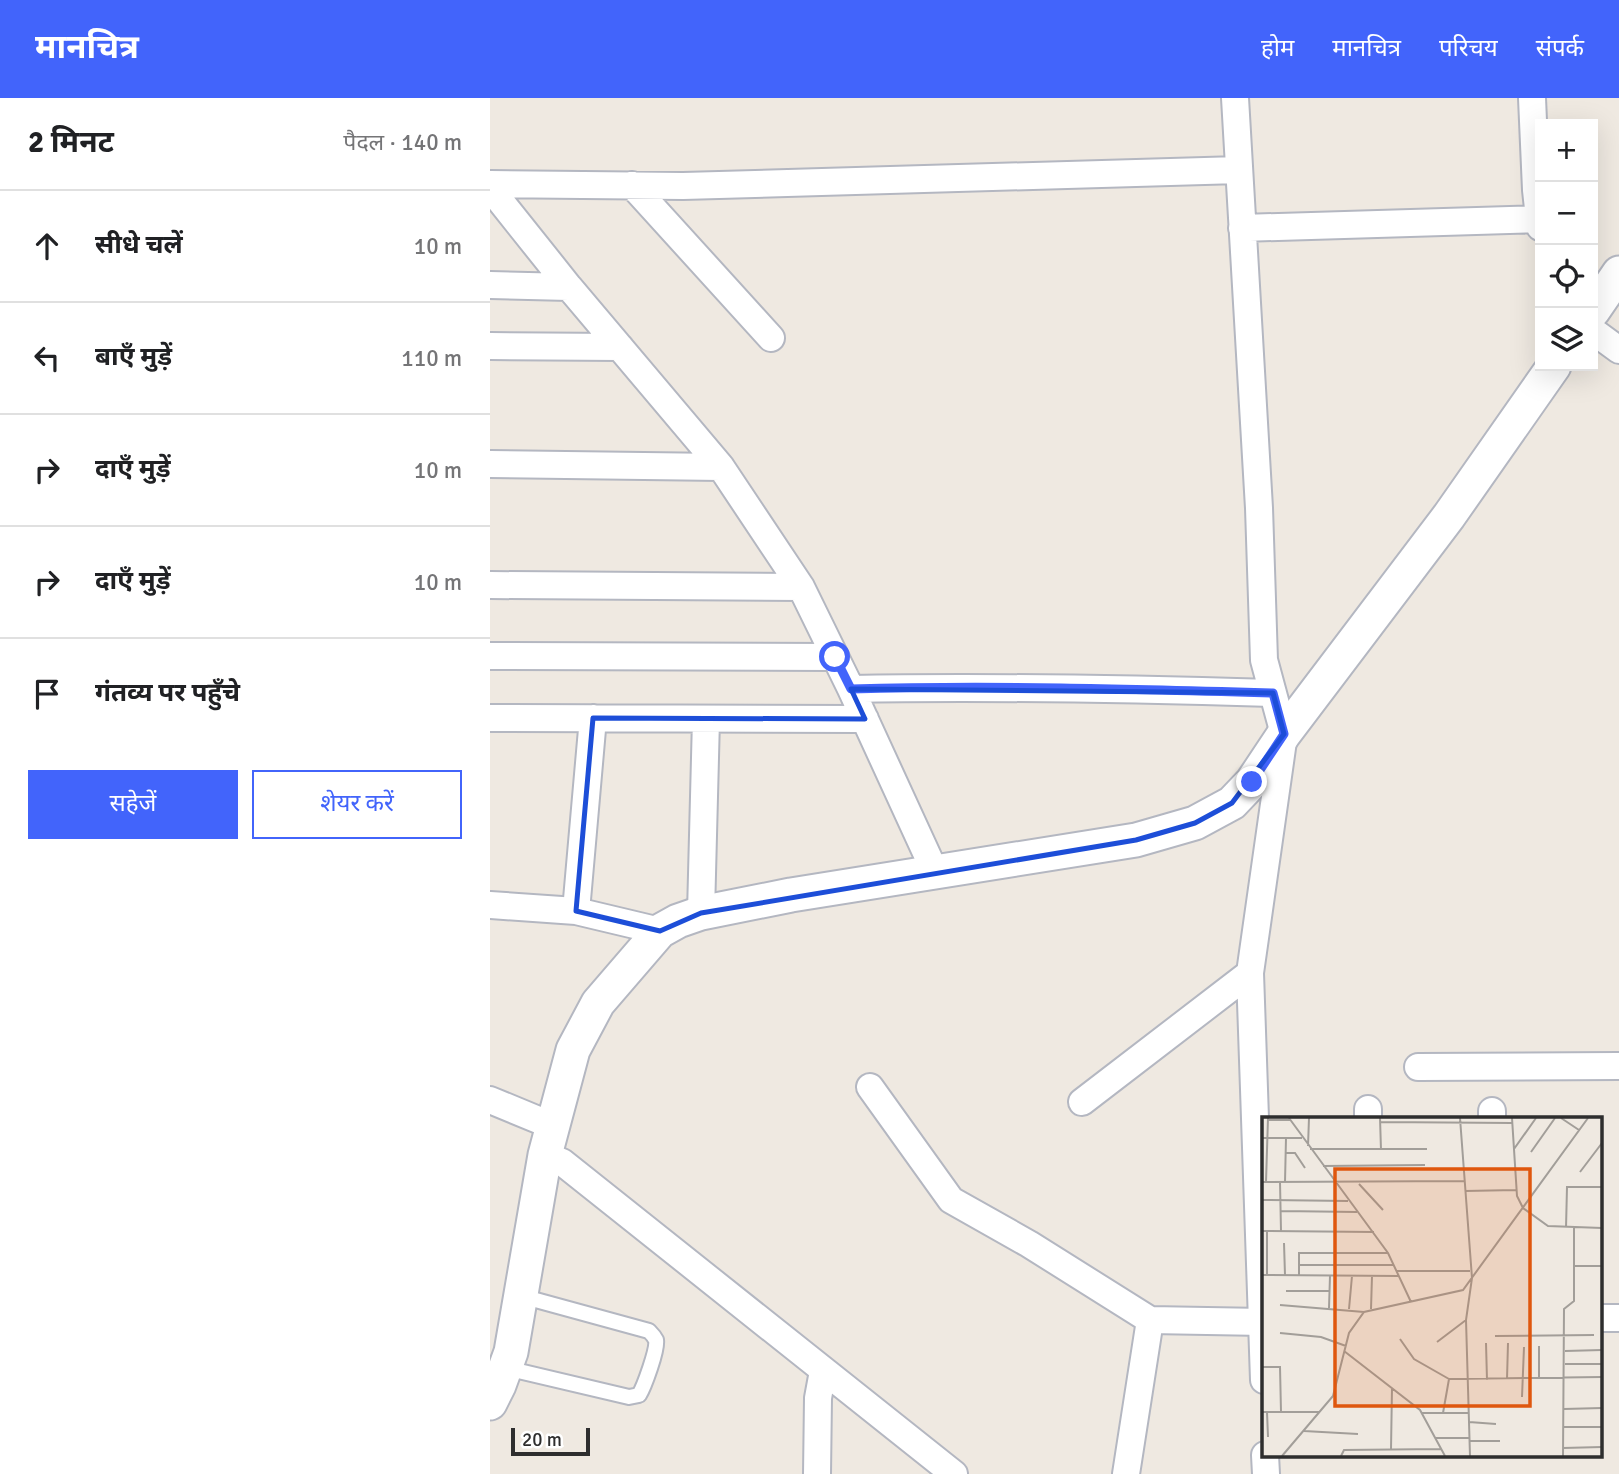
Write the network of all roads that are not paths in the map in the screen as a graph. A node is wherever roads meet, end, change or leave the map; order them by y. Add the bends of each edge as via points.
1 (1235, 98) edge
2 (1532, 98) edge
3 (1239, 170) junction
4 (1536, 182) edge
5 (632, 185) junction
6 (490, 186) edge
7 (1535, 219) edge
8 (1242, 228) junction
9 (1619, 274) edge
10 (490, 285) edge
11 (569, 287) junction
12 (1595, 308) edge
13 (1598, 335) edge
14 (771, 338) dead end
15 (490, 346) edge
16 (620, 347) junction
17 (1619, 350) edge
18 (1550, 371) edge
19 (490, 464) edge
20 (721, 467) junction
21 (490, 585) edge
22 (801, 587) junction
23 (490, 656) edge
24 (835, 657) junction
25 (851, 689) junction
26 (1273, 693) junction
27 (490, 718) edge
28 (593, 718) junction
29 (706, 719) junction
30 (865, 719) junction
31 (1284, 734) junction
32 (935, 872) junction
33 (490, 905) edge
34 (576, 911) junction
35 (701, 913) junction
36 (660, 931) junction
37 (1250, 973) junction
38 (1619, 1066) edge
39 (1419, 1067) dead end
40 (870, 1087) dead end
41 (490, 1100) edge
42 (1082, 1102) dead end
43 (549, 1140) junction
44 (1262, 1295) edge
45 (521, 1296) junction
46 (1150, 1320) junction
47 (1262, 1322) edge
48 (506, 1368) junction
49 (823, 1371) junction
50 (490, 1403) edge
51 (1265, 1456) edge
52 (817, 1474) edge
53 (954, 1474) edge
54 (1126, 1474) edge
55 (1266, 1474) edge

1 - 3 street
2 - 4 street
3 - 5 street
3 - 8 street
5 - 6 street
5 - 14 street
6 - 11 street
7 - 8 street
8 - 26 street via 1264,660
9 - 12 street
10 - 11 street
11 - 16 street
13 - 17 street
15 - 16 street
16 - 20 street
18 - 31 street
19 - 20 street
20 - 22 street
21 - 22 street
22 - 24 street
23 - 24 street
24 - 25 street
25 - 26 street via 1034,687
25 - 30 street
26 - 31 street
27 - 28 street
28 - 29 street
28 - 34 street
29 - 30 street
29 - 35 street
30 - 32 street
31 - 32 street via 1233,803 1195,823 1136,840
31 - 37 street
32 - 35 street
33 - 34 street
34 - 36 street
35 - 36 street
36 - 43 street via 598,1003 573,1050
37 - 42 street
37 - 44 street
38 - 39 street
40 - 46 street via 951,1200
41 - 43 street
43 - 45 street
43 - 49 street via 562,1162
45 - 48 street
45 - 48 lane via 649,1331 657,1343 644,1387 639,1395 629,1397
46 - 47 street
46 - 54 street
48 - 50 street
49 - 52 street
49 - 53 street
51 - 55 street

